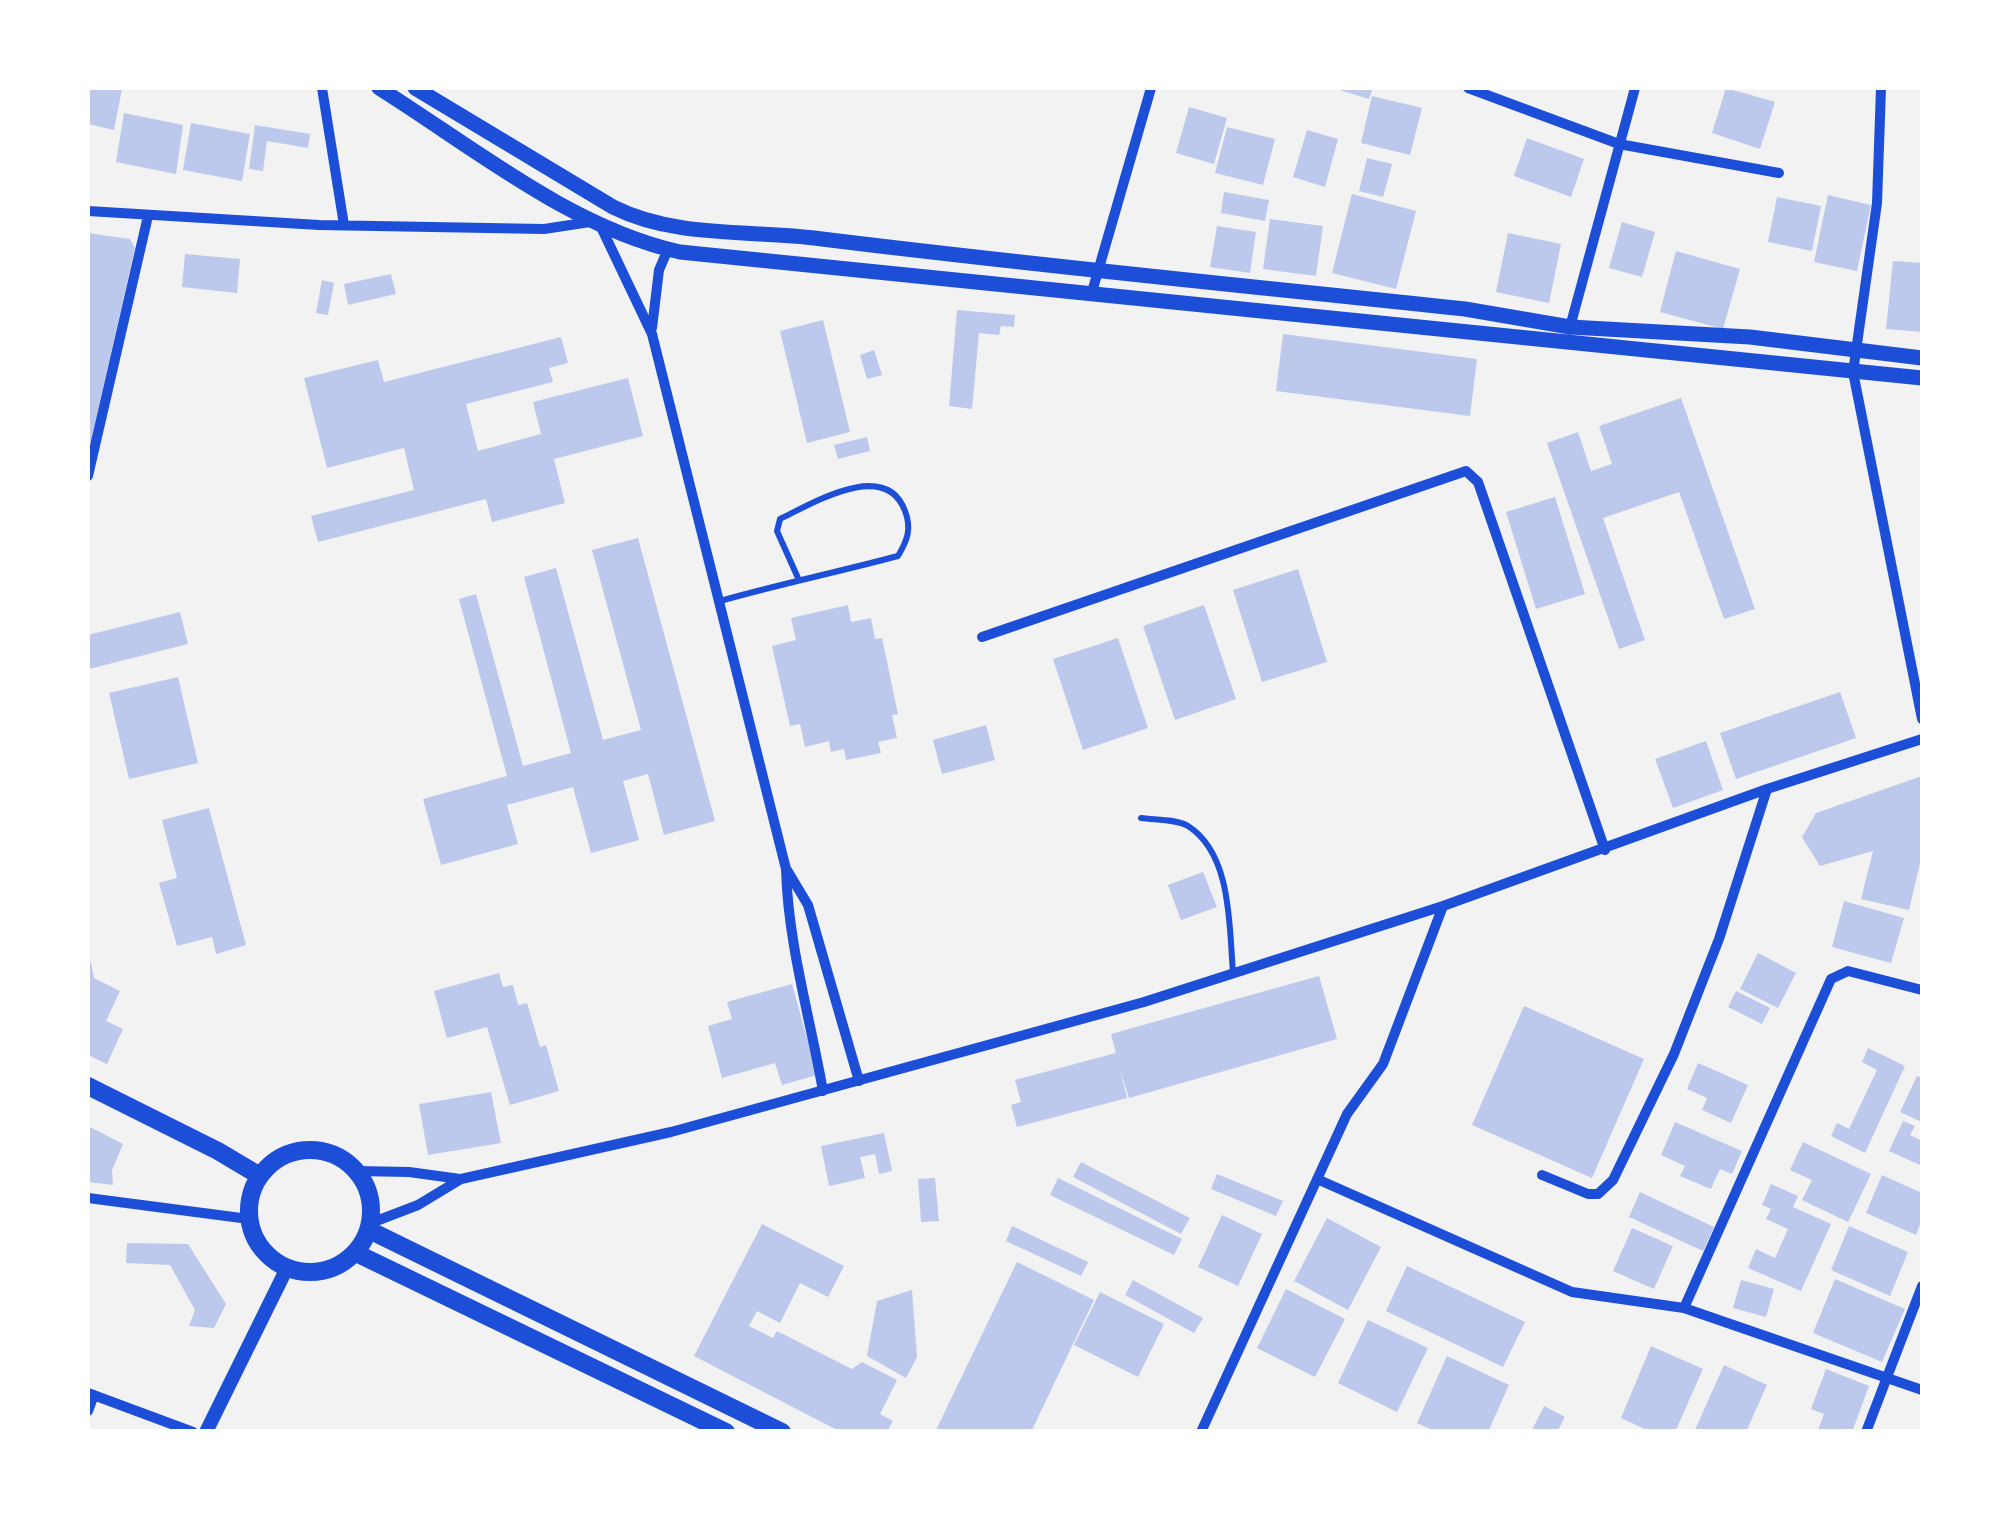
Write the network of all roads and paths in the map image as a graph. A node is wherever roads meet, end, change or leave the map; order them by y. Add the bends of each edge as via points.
1 (322, 88) edge
2 (379, 88) edge
3 (416, 88) edge
4 (1151, 88) edge
5 (1468, 88) edge
6 (1635, 88) edge
7 (1881, 88) edge
8 (1619, 144) junction
9 (1779, 173) dead end
10 (88, 211) edge
11 (148, 216) junction
12 (344, 224) junction
13 (597, 224) junction
14 (668, 249) junction
15 (1100, 268) junction
16 (1092, 292) junction
17 (1570, 327) junction
18 (652, 334) junction
19 (1854, 348) junction
20 (1922, 358) edge
21 (1853, 372) junction
22 (1922, 378) edge
23 (88, 476) edge
24 (798, 578) junction
25 (720, 601) junction
26 (982, 637) dead end
27 (1922, 720) edge
28 (1922, 739) edge
29 (1768, 789) junction
30 (1141, 818) dead end
31 (1605, 850) junction
32 (786, 869) junction
33 (1443, 906) junction
34 (1233, 974) junction
35 (1922, 990) edge
36 (859, 1082) junction
37 (88, 1086) edge
38 (823, 1091) junction
39 (357, 1171) junction
40 (1542, 1175) dead end
41 (260, 1176) junction
42 (461, 1179) junction
43 (1317, 1179) junction
44 (88, 1198) edge
45 (249, 1219) junction
46 (370, 1226) junction
47 (356, 1253) junction
48 (287, 1268) junction
49 (1922, 1286) edge
50 (1684, 1308) junction
51 (1885, 1375) junction
52 (1922, 1390) edge
53 (91, 1394) edge
54 (88, 1411) edge
55 (192, 1432) edge
56 (206, 1432) edge
57 (726, 1432) edge
58 (782, 1432) edge
59 (1200, 1432) edge
60 (1866, 1432) edge

1 - 12 street
2 - 13 main road
3 - 15 main road via 584,191 653,222
4 - 15 street
5 - 8 street
6 - 8 street
7 - 19 street via 1877,202
8 - 9 street
8 - 17 street
10 - 11 street
11 - 12 street
11 - 23 street
12 - 13 street
13 - 14 main road
13 - 18 street
14 - 16 main road
14 - 18 street via 656,282
15 - 16 street
15 - 17 main road
16 - 21 main road
17 - 19 main road
18 - 25 street
19 - 20 main road
19 - 21 street
21 - 22 main road
21 - 27 street
24 - 24 lane via 898,556 908,538 900,498 885,486 863,484 780,519 777,530
24 - 25 lane
25 - 32 street
26 - 31 street via 1466,470 1478,482
28 - 29 street
29 - 31 street
29 - 40 street via 1674,1054 1613,1180 1588,1194
30 - 34 lane via 1185,824 1211,847 1226,901
31 - 33 street
32 - 36 street via 808,905
32 - 38 street
33 - 34 street
33 - 43 street via 1383,1064 1348,1114
34 - 36 street
35 - 50 street via 1848,971 1831,979
36 - 38 street
37 - 41 main road
38 - 42 street
39 - 41 main road via 334,1155 307,1150 280,1158
39 - 42 street
39 - 46 main road via 370,1196
41 - 45 main road
42 - 46 street
43 - 50 street via 1572,1292
43 - 59 street
44 - 45 street
45 - 48 main road via 262,1248
46 - 47 main road
46 - 58 main road
47 - 48 main road via 316,1272
47 - 57 main road
48 - 56 street
49 - 51 street
50 - 51 street
51 - 52 street
51 - 60 street
53 - 54 street
53 - 55 street

